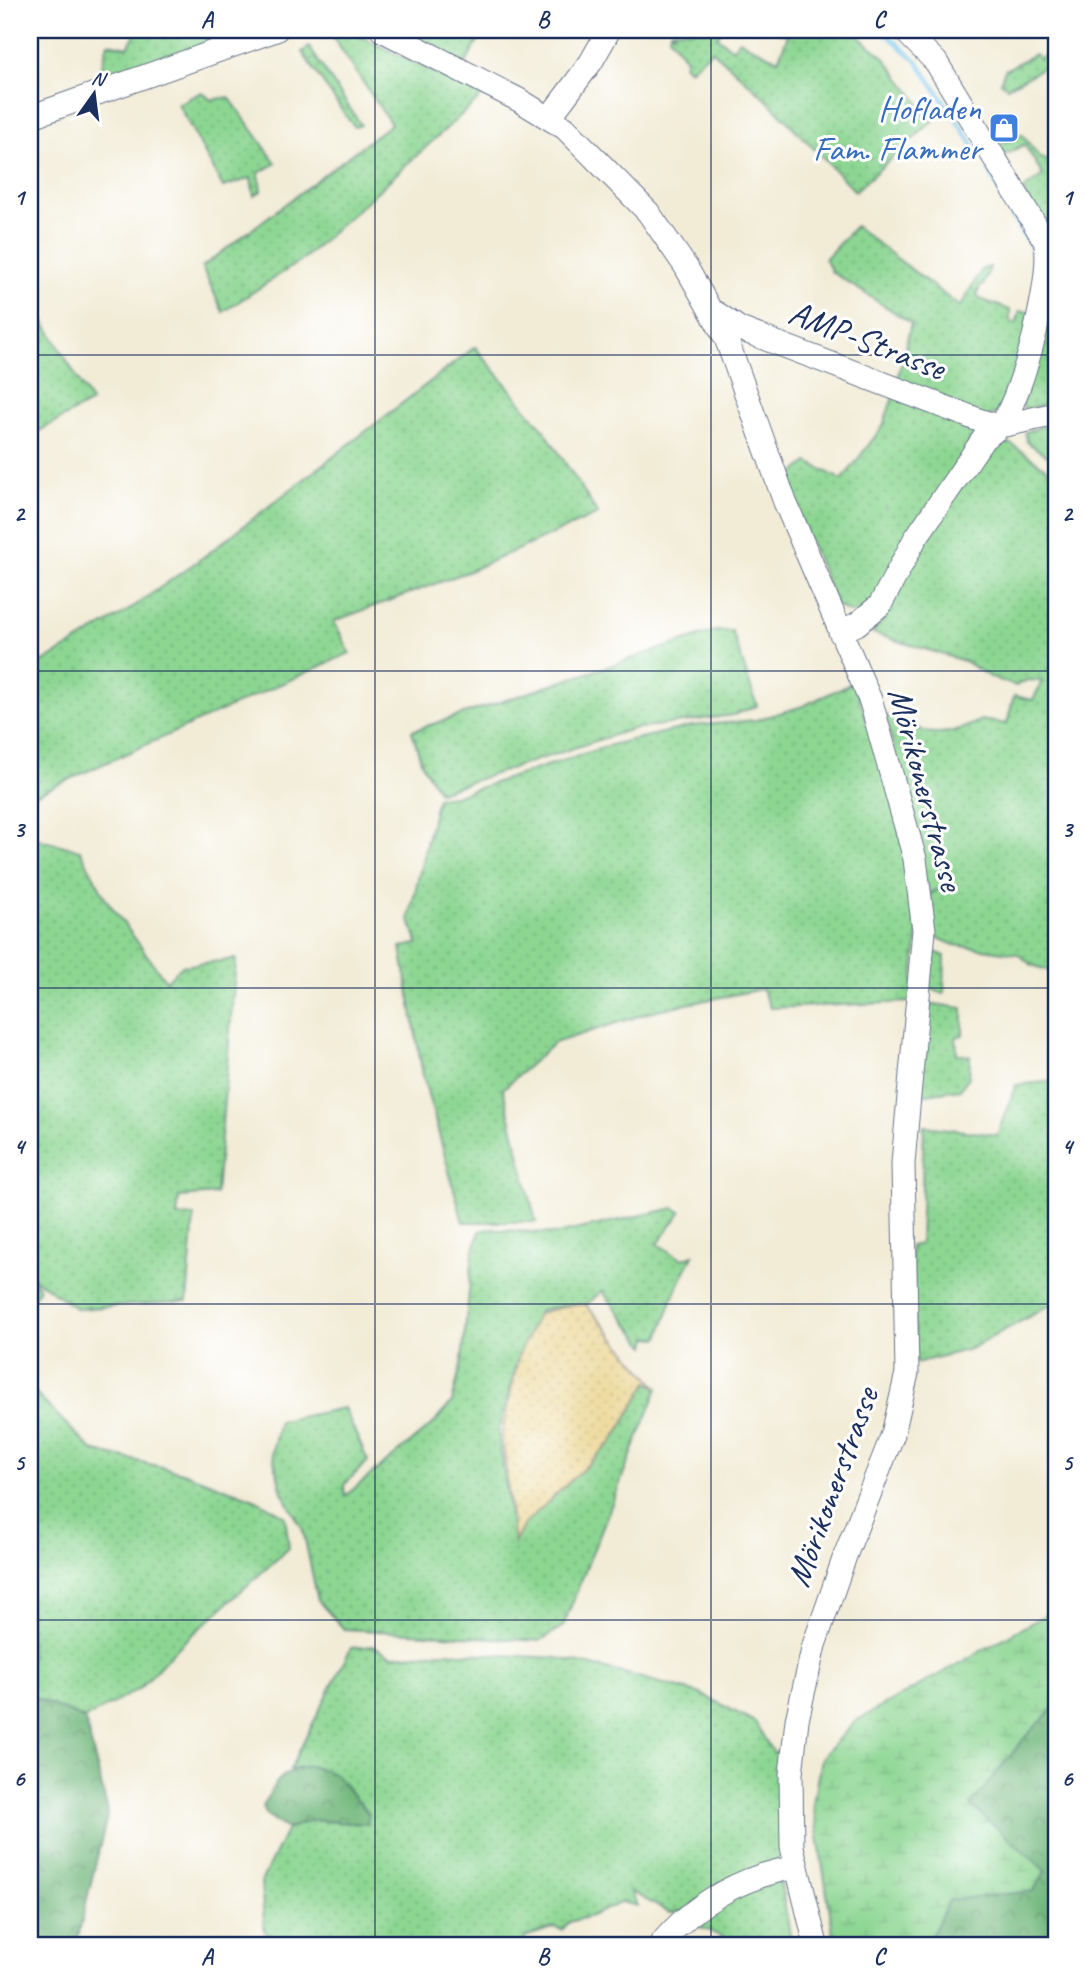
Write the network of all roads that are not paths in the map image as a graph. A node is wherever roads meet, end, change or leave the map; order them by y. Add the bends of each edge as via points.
1 (276, 30) edge
2 (382, 30) edge
3 (609, 30) edge
4 (904, 30) edge
5 (30, 117) edge
6 (550, 117) junction
7 (1049, 250) edge
8 (713, 310) junction
9 (1056, 414) edge
10 (1000, 426) junction
11 (840, 632) junction
12 (797, 1867) junction
13 (660, 1945) edge
14 (816, 1945) edge

1 - 5 street
2 - 6 street, Mörikonerstrasse
3 - 6 street
4 - 7 street via 936,62
6 - 8 street, Mörikonerstrasse via 578,139 648,212
7 - 10 street via 1028,362
8 - 10 street, AMP-Strasse via 740,329
8 - 11 street, Mörikonerstrasse
9 - 10 street, AMP-Strasse
10 - 11 street via 984,438 915,539 880,605
11 - 12 street, Mörikonerstrasse via 881,728 917,869 924,930 903,1163 907,1373 894,1434 845,1556 807,1673 791,1774 790,1814
12 - 13 street via 731,1888 675,1927
12 - 14 street, Mörikonerstrasse

